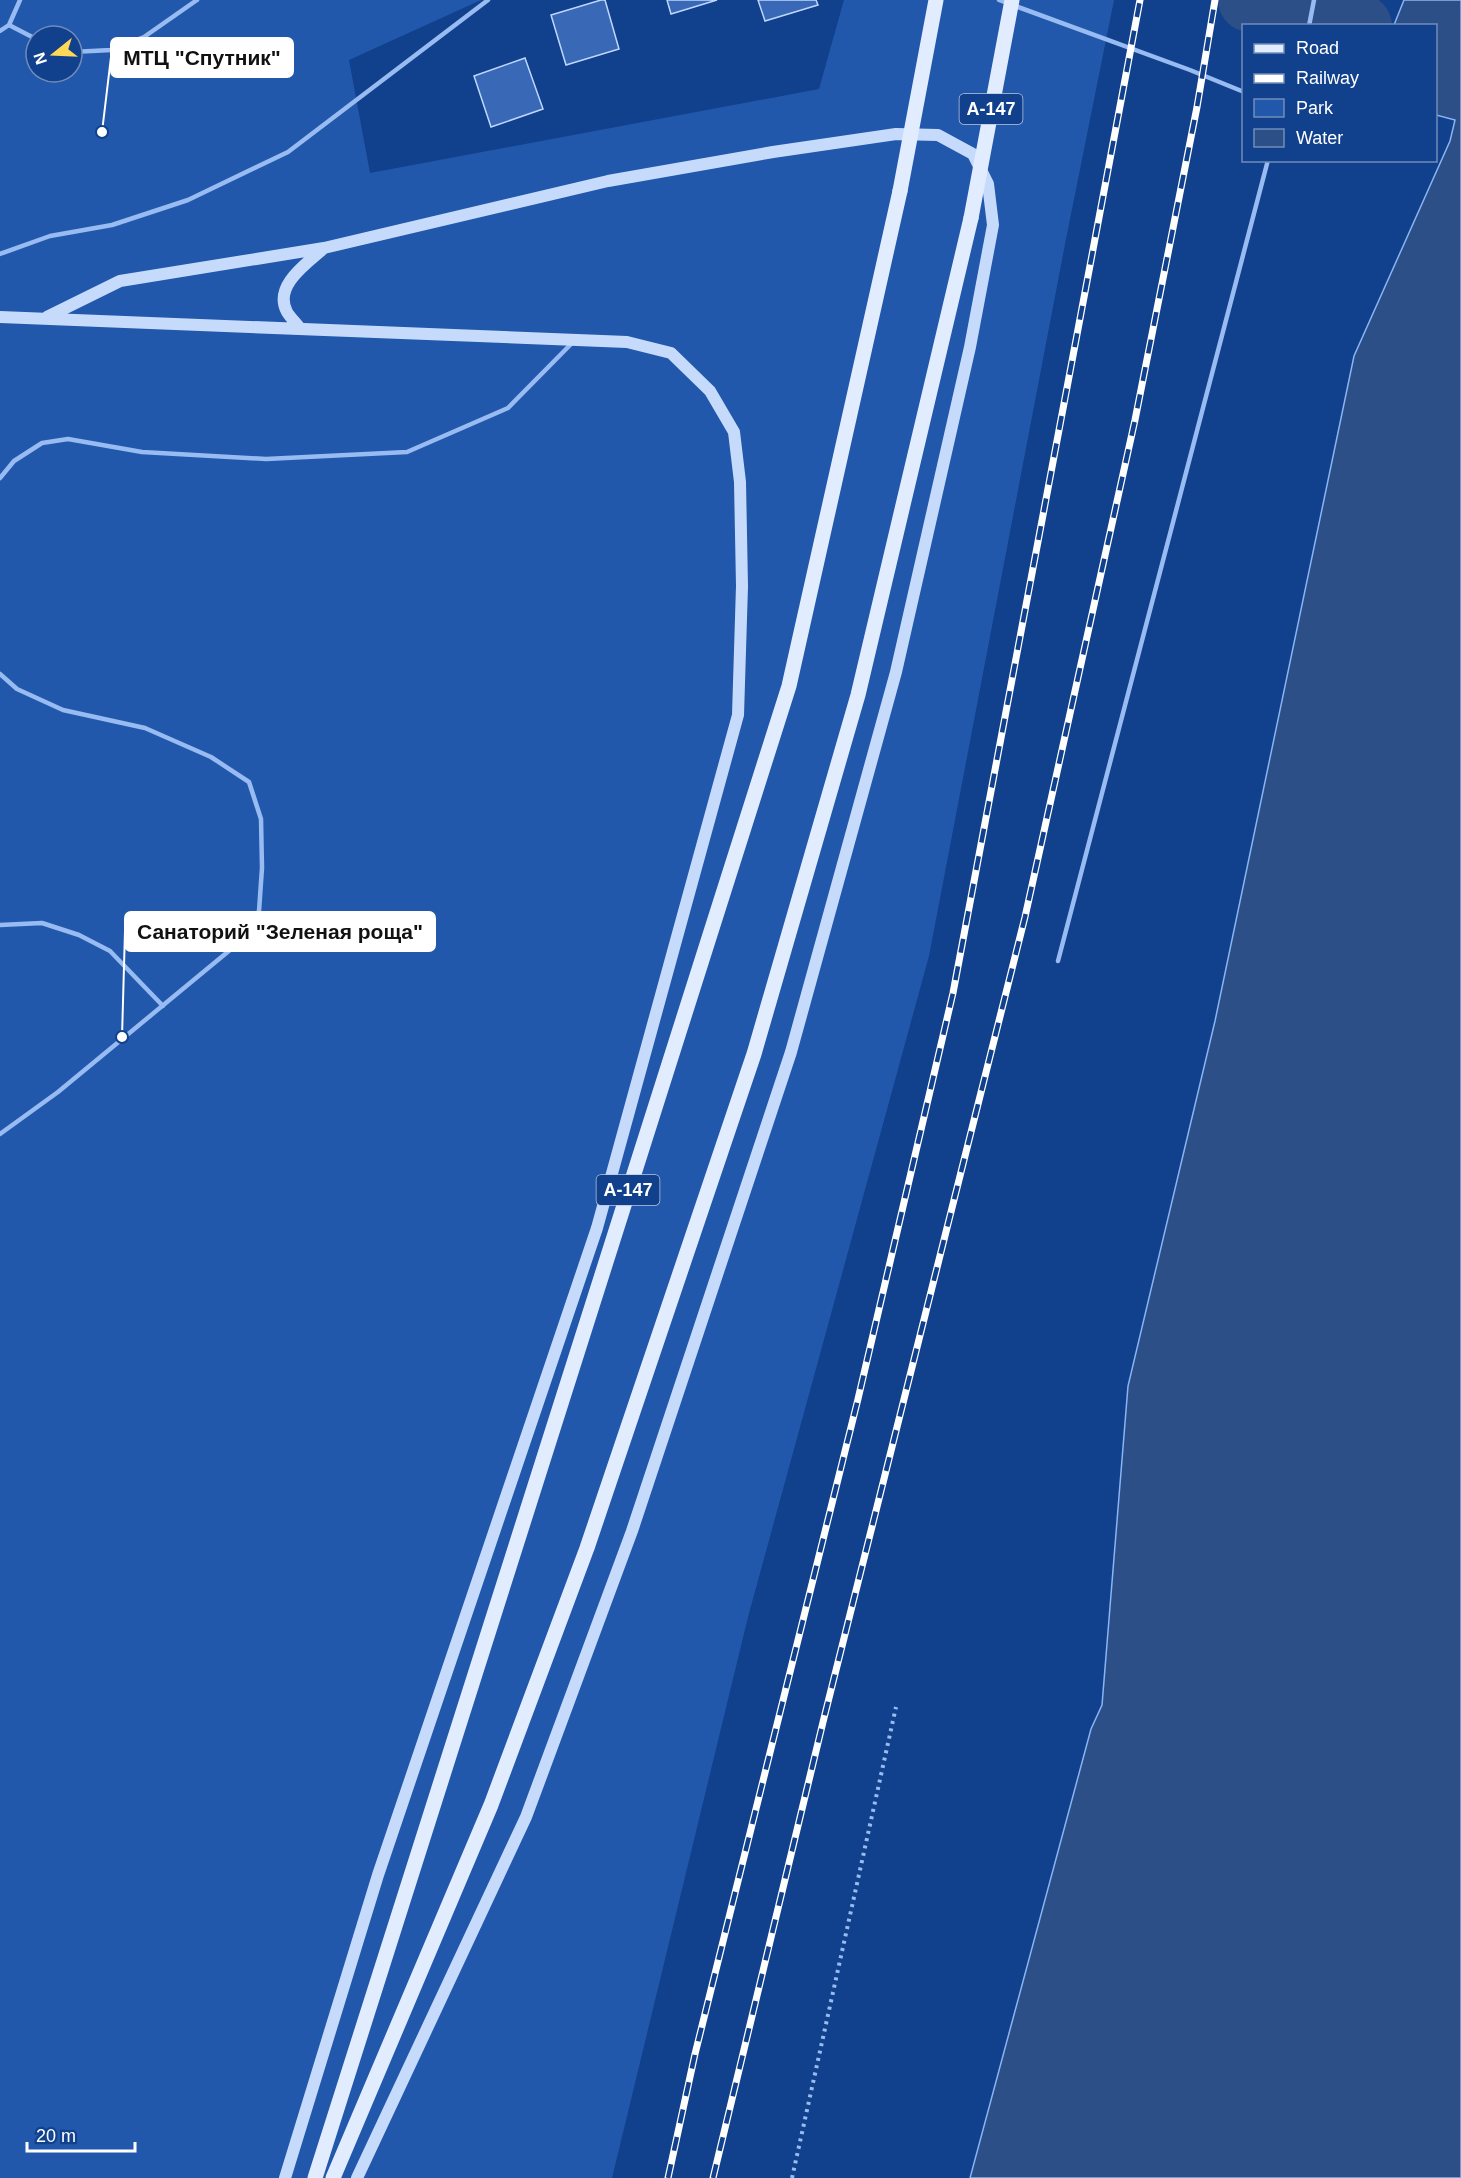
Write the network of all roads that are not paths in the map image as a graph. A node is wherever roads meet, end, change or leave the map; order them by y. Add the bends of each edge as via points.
1 (20, 0) edge
2 (197, 0) edge
3 (488, 0) edge
4 (936, 0) edge
5 (999, 0) edge
6 (1012, 0) edge
7 (1314, 0) edge
8 (1309, 24) edge
9 (9, 25) junction
10 (0, 31) edge
11 (24, 33) edge
12 (84, 51) edge
13 (1242, 91) edge
14 (1267, 162) edge
15 (324, 248) junction
16 (0, 254) edge
17 (0, 317) edge
18 (46, 317) junction
19 (299, 327) junction
20 (576, 339) junction
21 (0, 478) edge
22 (0, 674) edge
23 (0, 925) edge
24 (1058, 960) dead end
25 (163, 1006) junction
26 (0, 1134) edge
27 (285, 2178) edge
28 (315, 2178) edge
29 (333, 2178) edge
30 (357, 2178) edge

1 - 9 lane
2 - 12 lane via 144,37 111,50
3 - 16 lane via 288,152 188,200 111,225 51,236
4 - 28 main road, А-147, bridge via 900,191 789,686
5 - 13 lane
6 - 29 main road, А-147, bridge via 971,218 858,695 754,1054 587,1548 491,1805
7 - 8 lane
9 - 10 lane
9 - 11 lane
14 - 24 lane
15 - 18 street via 120,281
15 - 19 street via 295,273 284,294 286,310
15 - 30 street via 608,181 896,134 938,135 973,154 988,184 993,225 970,347 896,672 792,1052 632,1531 526,1817
17 - 18 street
18 - 19 street
19 - 20 street
20 - 21 lane via 508,408 406,452 266,459 142,452 68,439 42,443 14,461
20 - 27 street via 627,342 672,353 710,391 734,432 740,482 742,586 738,715 597,1228 378,1875
22 - 25 lane via 17,688 63,710 145,728 211,757 249,782 261,819 259,911 230,950
23 - 25 lane via 42,923 79,935 110,951
25 - 26 lane

